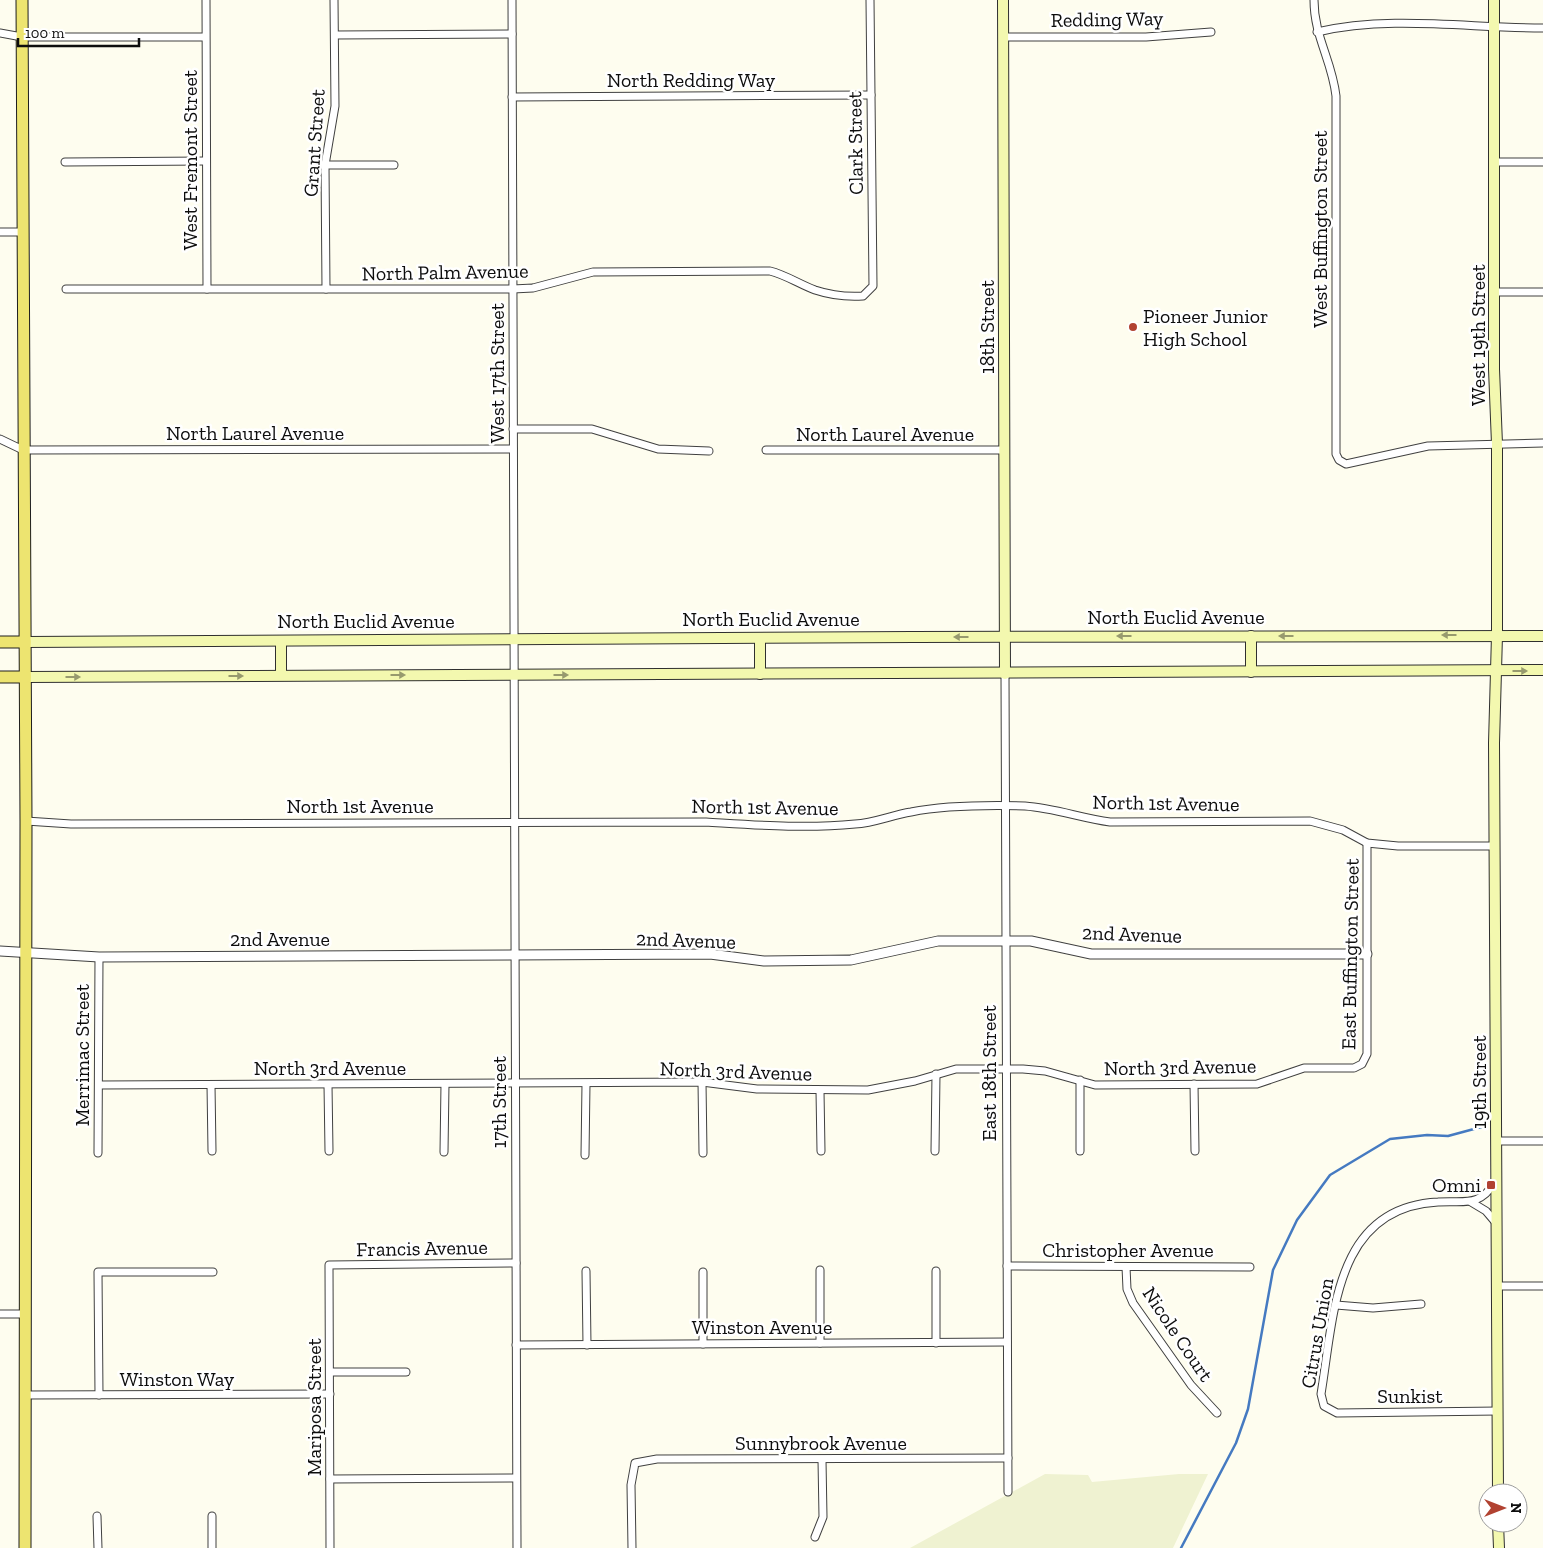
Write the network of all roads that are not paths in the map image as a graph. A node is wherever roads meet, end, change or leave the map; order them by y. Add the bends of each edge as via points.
1 (22, 0) edge
2 (206, 0) edge
3 (334, 0) edge
4 (512, 0) edge
5 (870, 0) edge
6 (1003, 0) edge
7 (1314, 0) edge
8 (1494, 0) edge
9 (1494, 27) junction
10 (1543, 28) edge
11 (1211, 32) dead end
12 (1317, 32) junction
13 (0, 33) edge
14 (512, 34) junction
15 (335, 35) junction
16 (22, 37) junction
17 (205, 37) junction
18 (1003, 37) junction
19 (871, 95) junction
20 (512, 97) junction
21 (206, 161) junction
22 (65, 162) dead end
23 (1495, 162) junction
24 (1543, 162) edge
25 (325, 164) junction
26 (394, 164) dead end
27 (0, 232) edge
28 (23, 232) junction
29 (873, 286) joint
30 (66, 289) dead end
31 (207, 289) junction
32 (326, 289) junction
33 (513, 289) junction
34 (1495, 292) junction
35 (1543, 292) edge
36 (513, 429) junction
37 (0, 440) edge
38 (1543, 443) edge
39 (1497, 444) junction
40 (513, 449) junction
41 (23, 450) junction
42 (766, 450) dead end
43 (1004, 450) junction
44 (710, 451) dead end
45 (1497, 635) junction
46 (1250, 636) junction
47 (1543, 636) edge
48 (1005, 637) junction
49 (760, 638) junction
50 (514, 639) junction
51 (281, 641) junction
52 (0, 642) edge
53 (25, 642) junction
54 (1005, 655) joint
55 (514, 656) joint
56 (1543, 670) edge
57 (1496, 671) junction
58 (1251, 672) junction
59 (760, 674) junction
60 (1005, 674) junction
61 (281, 675) junction
62 (514, 675) junction
63 (0, 677) edge
64 (25, 677) junction
65 (1006, 806) junction
66 (26, 821) junction
67 (515, 822) junction
68 (1368, 843) junction
69 (1496, 846) junction
70 (1006, 941) junction
71 (0, 952) edge
72 (24, 953) junction
73 (1367, 954) junction
74 (99, 957) junction
75 (516, 957) junction
76 (1362, 1064) joint
77 (1007, 1069) junction
78 (936, 1074) junction
79 (1080, 1080) junction
80 (702, 1082) junction
81 (445, 1084) junction
82 (516, 1084) junction
83 (586, 1084) junction
84 (1194, 1084) junction
85 (100, 1085) junction
86 (212, 1085) junction
87 (328, 1085) junction
88 (820, 1091) junction
89 (1496, 1141) junction
90 (1543, 1141) edge
91 (212, 1151) dead end
92 (328, 1151) dead end
93 (821, 1151) dead end
94 (936, 1151) dead end
95 (1080, 1151) dead end
96 (1194, 1151) dead end
97 (444, 1152) dead end
98 (98, 1153) dead end
99 (703, 1153) dead end
100 (585, 1155) dead end
101 (1497, 1180) junction
102 (1471, 1202) junction
103 (1497, 1225) junction
104 (516, 1263) junction
105 (329, 1265) joint
106 (1007, 1266) junction
107 (1126, 1267) junction
108 (1250, 1267) dead end
109 (820, 1270) dead end
110 (586, 1271) dead end
111 (936, 1271) dead end
112 (213, 1272) dead end
113 (703, 1272) dead end
114 (1498, 1286) junction
115 (1543, 1286) edge
116 (1421, 1304) dead end
117 (1336, 1305) junction
118 (0, 1314) edge
119 (25, 1314) junction
120 (1007, 1342) junction
121 (820, 1343) junction
122 (936, 1343) junction
123 (703, 1344) junction
124 (516, 1345) junction
125 (587, 1345) junction
126 (330, 1372) junction
127 (406, 1372) dead end
128 (330, 1394) junction
129 (25, 1395) junction
130 (99, 1395) junction
131 (1324, 1406) joint
132 (1498, 1411) junction
133 (1217, 1413) dead end
134 (1008, 1458) junction
135 (822, 1460) junction
136 (516, 1478) junction
137 (330, 1479) junction
138 (1498, 1483) edge
139 (1008, 1492) dead end
140 (97, 1516) dead end
141 (212, 1516) dead end
142 (1498, 1533) edge
143 (815, 1537) dead end
144 (25, 1548) edge
145 (98, 1548) edge
146 (212, 1548) edge
147 (330, 1548) edge
148 (517, 1548) edge
149 (632, 1548) edge
150 (1498, 1548) edge

1 - 16 main road
2 - 17 street, West Fremont Street
3 - 15 street, Grant Street
4 - 14 street, West 17th Street
5 - 19 street, Clark Street
6 - 18 main road, 18th Street
7 - 12 street, West Buffington Street
8 - 9 main road, West 19th Street
9 - 10 street
9 - 12 street via 1348,25
9 - 23 main road, West 19th Street
11 - 18 street, Redding Way
12 - 39 street, West Buffington Street via 1330,62 1336,96 1336,454 1346,464 1415,447
13 - 16 street
14 - 15 street
14 - 20 street, West 17th Street
15 - 25 street, Grant Street via 335,106
16 - 17 street
16 - 28 main road
17 - 21 street, West Fremont Street
18 - 43 main road, 18th Street
19 - 20 street, North Redding Way
19 - 29 street, Clark Street
20 - 33 street, West 17th Street
21 - 22 street
21 - 31 street, West Fremont Street
23 - 24 street
23 - 34 main road, West 19th Street
25 - 26 street
25 - 32 street, Grant Street
27 - 28 street
28 - 41 main road
29 - 33 street, North Palm Avenue via 863,296 854,296 815,290 770,271 593,272 533,288
30 - 31 street, North Palm Avenue
31 - 32 street, North Palm Avenue
32 - 33 street, North Palm Avenue
33 - 36 street, West 17th Street
34 - 35 street
34 - 39 main road, West 19th Street
36 - 40 street, West 17th Street
36 - 44 street via 592,429 658,449
37 - 41 street, North Laurel Avenue
38 - 39 street
39 - 45 main road, West 19th Street
40 - 41 street, North Laurel Avenue
40 - 50 street, West 17th Street
41 - 53 main road
42 - 43 street, North Laurel Avenue
43 - 48 main road, 18th Street
45 -> 46 main road, North Euclid Avenue
45 - 47 main road, North Euclid Avenue
45 - 57 main road, West 19th Street
46 -> 48 main road, North Euclid Avenue
46 - 58 main road
48 -> 49 main road, North Euclid Avenue
48 - 54 main road, 18th Street
49 - 50 main road, North Euclid Avenue
49 - 59 main road
50 - 51 main road, North Euclid Avenue
50 - 55 street, West 17th Street
51 - 53 main road, North Euclid Avenue
51 - 61 main road
52 - 53 main road, North Euclid Avenue
53 - 64 main road
54 - 60 main road, East 18th Street
55 - 62 street, 17th Street
57 -> 56 main road
57 - 58 main road
57 - 69 main road, 19th Street
58 - 60 main road
59 - 60 main road
62 -> 59 main road
60 - 65 street, East 18th Street
61 -> 62 main road
64 -> 61 main road
62 - 67 street, 17th Street
63 - 64 main road
64 - 66 main road
65 - 67 street, North 1st Avenue via 936,808 835,826
65 - 68 street, North 1st Avenue via 1046,808 1110,822 1310,820 1343,830
65 - 70 street, East 18th Street
66 - 67 street, North 1st Avenue via 72,824
66 - 72 main road
67 - 75 street, 17th Street
68 - 69 street, North 1st Avenue
68 - 73 street, East Buffington Street
69 - 89 main road, 19th Street
70 - 73 street, 2nd Avenue via 1031,941 1091,954
70 - 75 street, 2nd Avenue via 938,941 850,960 764,961 710,954
70 - 77 street, East 18th Street
71 - 72 street, 2nd Avenue
72 - 74 street, 2nd Avenue
72 - 119 main road
73 - 76 street, East Buffington Street via 1367,1054
74 - 75 street, 2nd Avenue
74 - 85 street, Merrimac Street
75 - 82 street, 17th Street
76 - 84 street, North 3rd Avenue via 1354,1068 1304,1068 1257,1084
77 - 78 street, North 3rd Avenue via 956,1069
77 - 79 street, North 3rd Avenue via 1045,1070
77 - 106 street, East 18th Street
78 - 88 street, North 3rd Avenue via 868,1090
78 - 94 street
79 - 84 street, North 3rd Avenue via 1095,1085
79 - 95 street
80 - 83 street, North 3rd Avenue
80 - 88 street, North 3rd Avenue via 757,1089
80 - 99 street
81 - 82 street, North 3rd Avenue
81 - 87 street, North 3rd Avenue
81 - 97 street
82 - 83 street, North 3rd Avenue
82 - 104 street, 17th Street
83 - 100 street
84 - 96 street
85 - 86 street, North 3rd Avenue
85 - 98 street, Merrimac Street
86 - 87 street, North 3rd Avenue
86 - 91 street
87 - 92 street
88 - 93 street
89 - 90 street
89 - 101 main road, 19th Street
101 - 102 street via 1486,1195
101 - 103 main road, 19th Street
102 - 103 street via 1486,1211
102 - 117 street, Citrus Union via 1414,1206 1375,1227 1353,1251 1345,1267
103 - 114 main road, 19th Street
104 - 105 street, Francis Avenue
104 - 124 street, 17th Street
105 - 126 street, Mariposa Street
106 - 107 street, Christopher Avenue
106 - 120 street, East 18th Street
107 - 108 street, Christopher Avenue
107 - 133 street, Nicole Court via 1127,1289 1133,1303 1190,1385
109 - 121 street
110 - 125 street
111 - 122 street
112 - 130 street via 98,1272
113 - 123 street
114 - 115 street
114 - 132 main road, 19th Street
116 - 117 street via 1373,1308
117 - 131 street, Citrus Union via 1322,1394
118 - 119 street
119 - 129 main road
120 - 122 street, Winston Avenue
120 - 134 street, East 18th Street
121 - 122 street, Winston Avenue
121 - 123 street, Winston Avenue
123 - 125 street, Winston Avenue
124 - 125 street, Winston Avenue
124 - 136 street, 17th Street
126 - 127 street
126 - 128 street, Mariposa Street
128 - 130 street, Winston Way
128 - 137 street, Mariposa Street
129 - 130 street, Winston Way
129 - 144 main road
131 - 132 street, Sunkist via 1337,1412
132 - 138 main road, 19th Street
134 - 135 street, Sunnybrook Avenue
134 - 139 street, East 18th Street
135 - 143 street via 823,1517
135 - 149 street, Sunnybrook Avenue via 657,1459 635,1463 631,1485
136 - 137 street
136 - 148 street, 17th Street
137 - 147 street, Mariposa Street
140 - 145 street
141 - 146 street
142 - 150 main road

